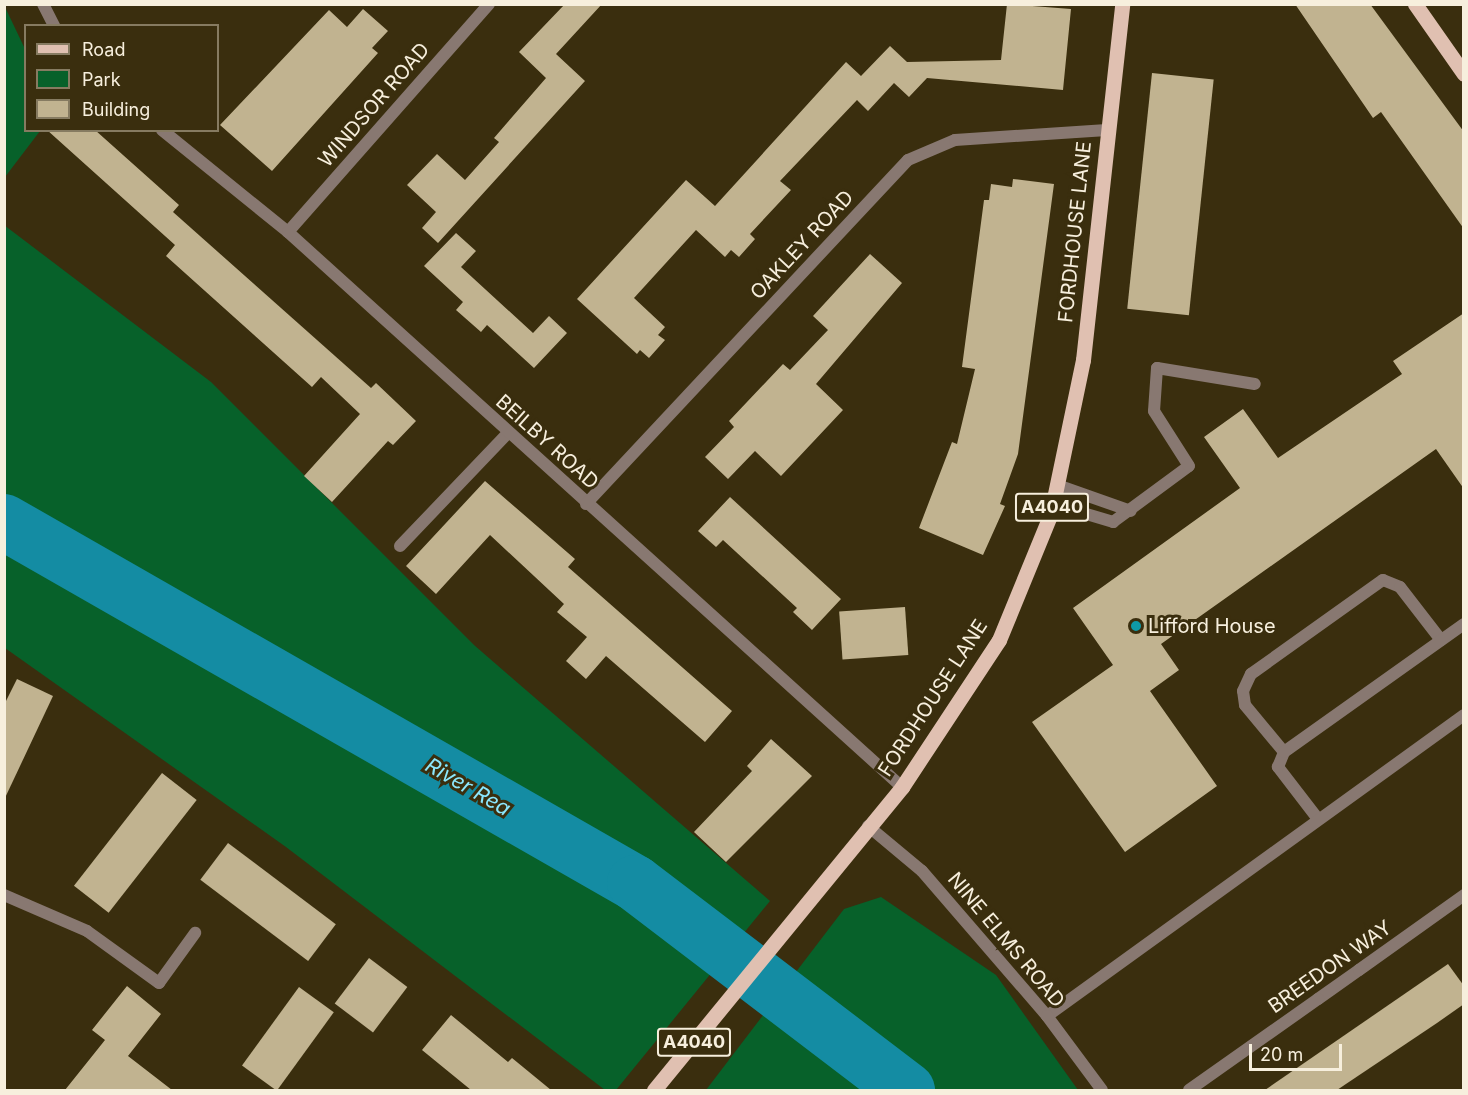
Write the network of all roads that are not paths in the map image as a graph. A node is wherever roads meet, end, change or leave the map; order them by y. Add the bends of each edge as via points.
1 (43, 4) edge
2 (489, 4) edge
3 (1122, 4) edge
4 (1415, 4) edge
5 (52, 23) edge
6 (1464, 74) edge
7 (1107, 130) junction
8 (164, 132) edge
9 (288, 232) junction
10 (1255, 384) dead end
11 (508, 433) junction
12 (1057, 485) junction
13 (586, 504) junction
14 (1053, 504) junction
15 (1131, 511) junction
16 (400, 546) dead end
17 (1464, 624) edge
18 (1441, 640) junction
19 (1464, 715) edge
20 (1284, 752) junction
21 (902, 787) junction
22 (1318, 819) junction
23 (868, 826) junction
24 (4, 895) edge
25 (1464, 895) edge
26 (195, 933) dead end
27 (1047, 1016) junction
28 (654, 1090) edge
29 (1102, 1090) edge
30 (1190, 1090) edge

1 - 5 street
2 - 9 street, WINDSOR ROAD
3 - 7 main road, FORDHOUSE LANE / A4040
4 - 6 main road
7 - 12 main road, FORDHOUSE LANE / A4040 via 1083,360
7 - 13 street, OAKLEY ROAD via 955,140 908,160
8 - 9 street, BEILBY ROAD
9 - 11 street, BEILBY ROAD
10 - 15 street via 1157,368 1154,411 1189,466
11 - 13 street, BEILBY ROAD
11 - 16 street
12 - 14 main road, FORDHOUSE LANE / A4040
12 - 15 street
13 - 21 street, BEILBY ROAD
14 - 15 street via 1113,522
14 - 21 main road, FORDHOUSE LANE / A4040 via 999,640
17 - 18 street
18 - 20 street
18 - 20 street via 1400,587 1383,580 1251,674 1243,691 1245,705
19 - 22 street
20 - 22 street via 1278,767
21 - 23 main road, FORDHOUSE LANE / A4040
22 - 27 street
23 - 27 street, NINE ELMS ROAD via 922,871
23 - 28 main road, FORDHOUSE LANE / A4040
24 - 26 street via 87,931 159,983
25 - 30 street, BREEDON WAY
27 - 29 street, NINE ELMS ROAD

